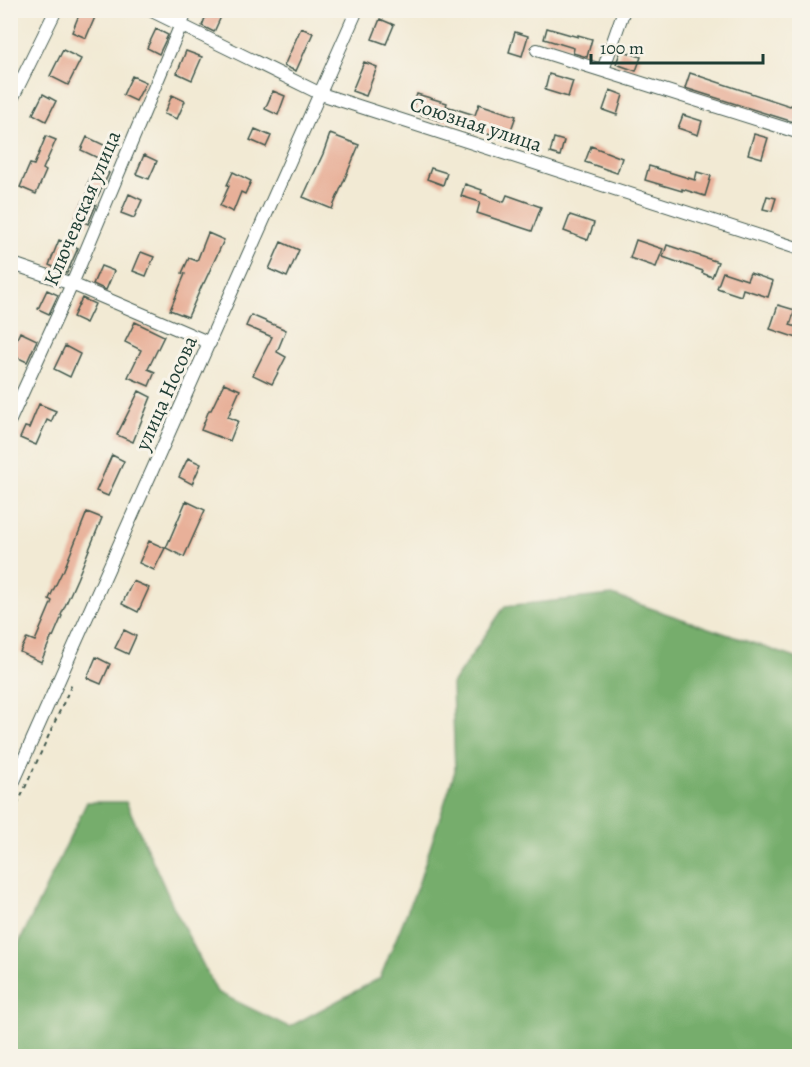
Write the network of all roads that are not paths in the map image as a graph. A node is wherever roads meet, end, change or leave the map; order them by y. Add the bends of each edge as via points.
1 (56, 10) edge
2 (150, 10) edge
3 (187, 10) edge
4 (357, 10) edge
5 (624, 10) edge
6 (181, 26) junction
7 (537, 50) dead end
8 (603, 70) junction
9 (321, 94) junction
10 (10, 104) edge
11 (800, 133) edge
12 (800, 249) edge
13 (10, 263) edge
14 (72, 284) junction
15 (210, 343) junction
16 (10, 420) edge
17 (10, 790) edge

1 - 10 street
2 - 6 street, Союзная улица
3 - 6 street, Ключевская улица
4 - 9 street, улица Носова
5 - 8 street
6 - 9 street, Союзная улица
6 - 14 street, Ключевская улица
7 - 8 street
8 - 11 street
9 - 12 street, Союзная улица
9 - 15 street, улица Носова
13 - 14 street
14 - 15 street
14 - 16 street, Ключевская улица
15 - 17 street, улица Носова

